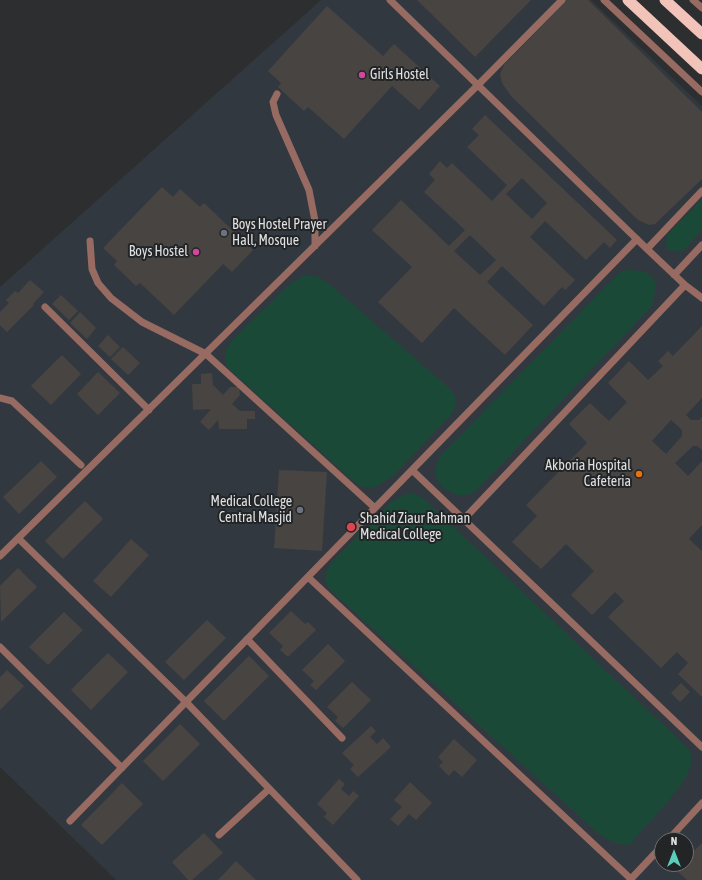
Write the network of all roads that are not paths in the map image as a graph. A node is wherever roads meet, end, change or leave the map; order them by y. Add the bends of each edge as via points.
1 (390, 0) edge
2 (562, 0) edge
3 (604, 0) edge
4 (628, 0) edge
5 (666, 0) edge
6 (693, 0) edge
7 (702, 8) edge
8 (702, 34) edge
9 (702, 69) edge
10 (478, 85) junction
11 (702, 92) edge
12 (277, 94) dead end
13 (702, 191) edge
14 (637, 238) junction
15 (90, 241) dead end
16 (702, 245) edge
17 (315, 246) junction
18 (647, 249) junction
19 (674, 275) junction
20 (685, 285) junction
21 (702, 298) edge
22 (45, 307) dead end
23 (206, 354) junction
24 (0, 398) edge
25 (149, 410) junction
26 (82, 465) dead end
27 (412, 470) junction
28 (375, 508) junction
29 (464, 519) junction
30 (19, 539) junction
31 (0, 556) edge
32 (308, 577) junction
33 (247, 639) junction
34 (0, 647) edge
35 (186, 702) junction
36 (342, 738) dead end
37 (702, 747) edge
38 (122, 768) junction
39 (269, 789) junction
40 (702, 803) edge
41 (70, 821) dead end
42 (675, 832) edge
43 (219, 835) dead end
44 (654, 855) edge
45 (631, 879) edge
46 (357, 880) edge

1 - 10 lane
2 - 10 lane
3 - 11 lane
4 - 9 highway
5 - 8 highway
6 - 7 lane
10 - 14 lane
10 - 17 lane
12 - 17 lane via 274,102 276,115 309,190 315,221
13 - 18 lane
14 - 18 lane
14 - 27 lane
15 - 23 lane via 92,269 98,283 111,298 142,322
16 - 19 lane
17 - 23 lane
18 - 19 lane
19 - 20 lane
20 - 21 lane
20 - 29 lane
22 - 25 lane
23 - 25 lane
23 - 28 lane
24 - 26 lane via 12,401
25 - 30 lane
27 - 28 lane
27 - 29 lane
28 - 32 lane
29 - 37 lane
30 - 31 lane
30 - 35 lane
32 - 33 lane
32 - 45 lane
33 - 35 lane
33 - 36 lane
34 - 38 lane
35 - 38 lane
35 - 39 lane
38 - 41 lane
39 - 43 lane
39 - 46 lane
40 - 42 lane
44 - 45 lane

